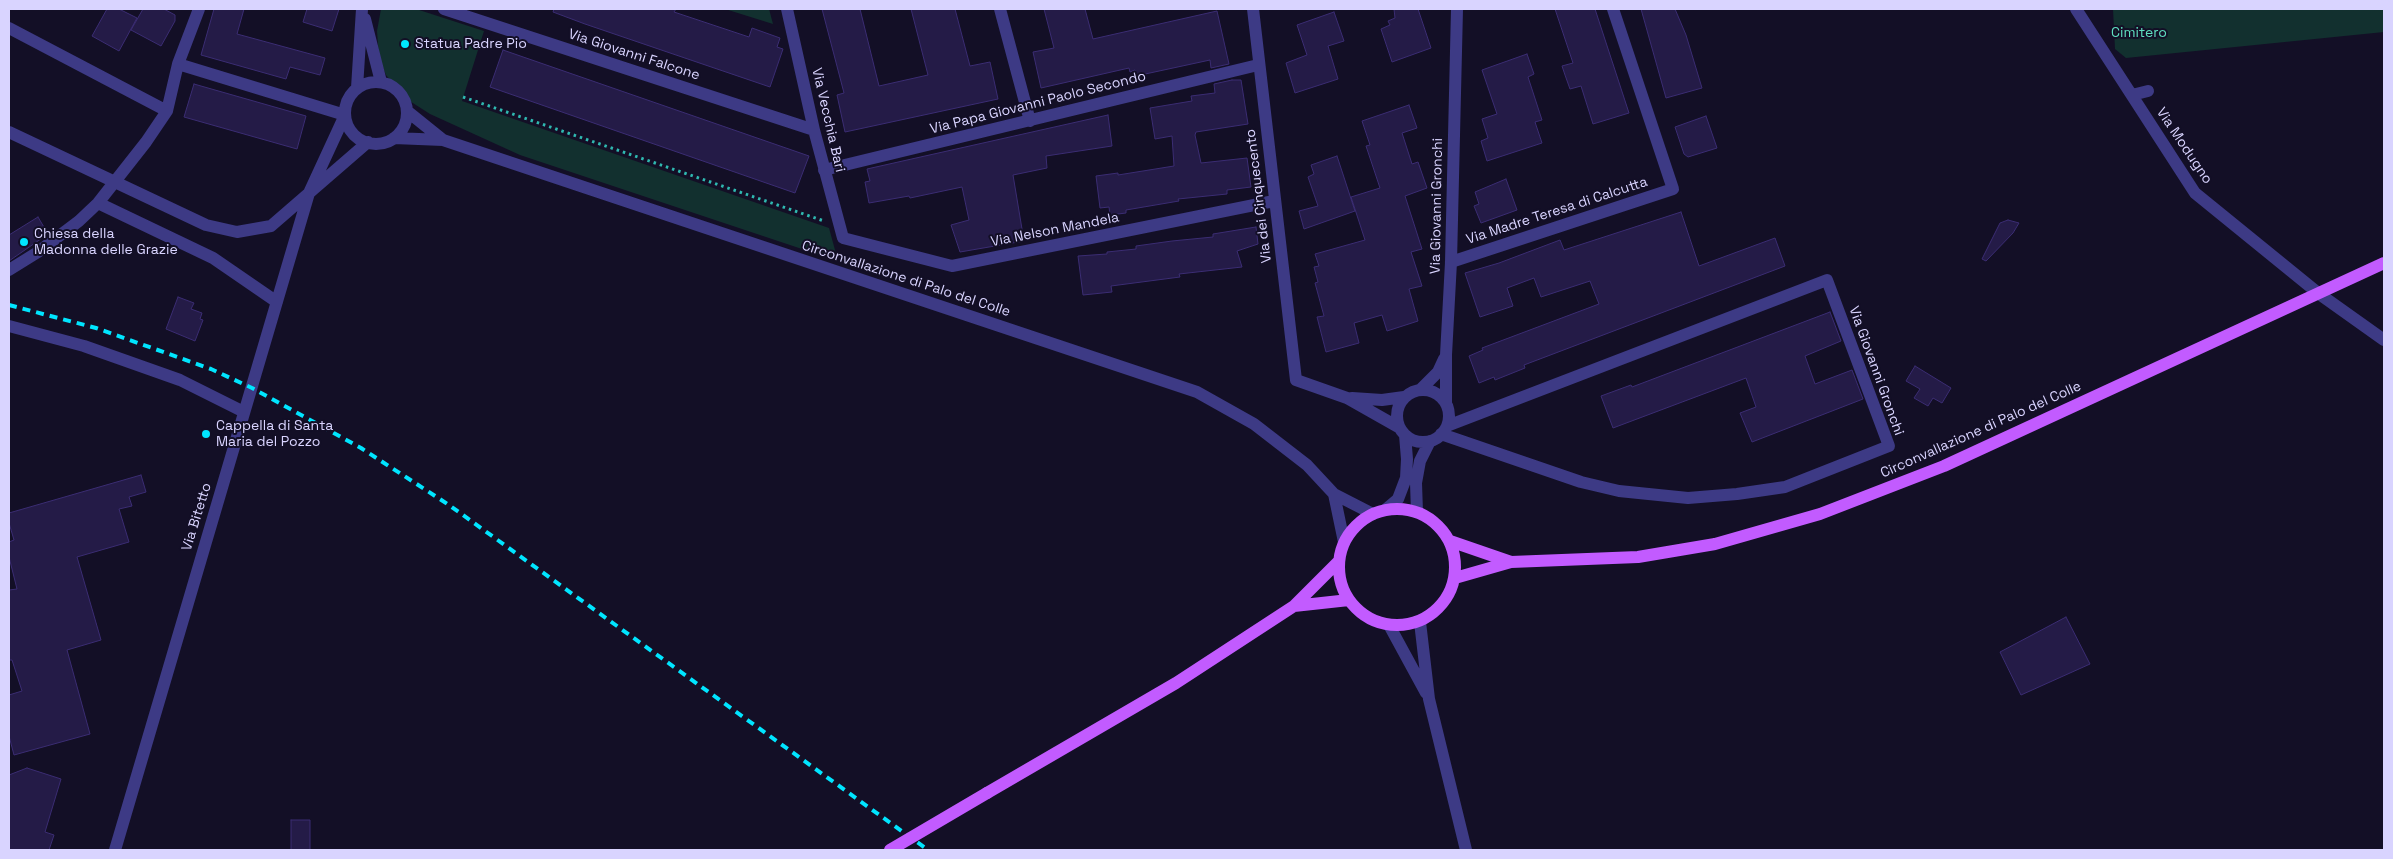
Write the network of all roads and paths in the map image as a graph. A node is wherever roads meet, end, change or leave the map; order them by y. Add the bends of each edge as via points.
1 (199, 9) edge
2 (363, 9) edge
3 (444, 9) edge
4 (787, 9) edge
5 (1000, 9) edge
6 (1253, 9) edge
7 (1457, 9) edge
8 (1614, 9) edge
9 (2076, 9) edge
10 (9, 28) edge
11 (178, 64) junction
12 (1258, 65) junction
13 (381, 82) junction
14 (357, 88) junction
15 (2148, 90) dead end
16 (2132, 95) junction
17 (463, 97) dead end
18 (168, 111) junction
19 (407, 111) junction
20 (345, 115) junction
21 (1030, 121) junction
22 (814, 130) junction
23 (9, 132) edge
24 (394, 138) junction
25 (443, 140) junction
26 (368, 142) junction
27 (824, 170) junction
28 (114, 182) junction
29 (309, 193) junction
30 (1274, 201) junction
31 (98, 203) junction
32 (841, 232) junction
33 (1451, 262) junction
34 (2384, 263) edge
35 (9, 270) edge
36 (2318, 293) junction
37 (277, 302) junction
38 (9, 326) edge
39 (2384, 340) edge
40 (1446, 355) junction
41 (1420, 390) junction
42 (1404, 397) junction
43 (1347, 398) junction
44 (1446, 403) junction
45 (244, 412) junction
46 (1403, 432) junction
47 (1439, 434) junction
48 (1334, 494) junction
49 (1379, 512) junction
50 (1417, 512) junction
51 (1450, 541) junction
52 (1344, 542) junction
53 (1339, 562) junction
54 (1511, 562) junction
55 (1455, 578) junction
56 (1349, 600) junction
57 (1294, 606) junction
58 (1420, 622) junction
59 (1389, 625) junction
60 (1429, 699) junction
61 (115, 850) edge
62 (890, 850) edge
63 (1466, 850) edge

1 - 11 street
2 - 13 street
2 - 14 street
3 - 22 street, Via Giovanni Falcone
4 - 22 street, Via Vecchia Bari
5 - 21 street
6 - 12 street, Via dei Cinquecento
7 - 33 street, Via Giovanni Gronchi
8 - 33 street, Via Madre Teresa di Calcutta via 1673,189
9 - 16 street, Via Modugno
10 - 18 street
11 - 18 street
11 - 20 street
12 - 21 street, Via Papa Giovanni Paolo Secondo
12 - 30 street, Via dei Cinquecento
13 - 14 street via 365,83
13 - 19 street via 396,88 403,96
14 - 20 street via 346,105
15 - 16 street
16 - 36 street, Via Modugno via 2195,193
17 - 32 path
18 - 28 street
19 - 24 street via 404,127
19 - 25 street
20 - 26 street via 353,133
20 - 29 street, Via Bitetto
21 - 27 street, Via Papa Giovanni Paolo Secondo
22 - 27 street, Via Vecchia Bari
23 - 28 street
24 - 25 street
24 - 26 street via 380,144
25 - 48 street, Circonvallazione di Palo del Colle via 1197,392 1254,424 1306,465
26 - 29 street
27 - 32 street, Via Vecchia Bari
28 - 29 street via 206,225 237,232 271,226
28 - 31 street
29 - 37 street, Via Bitetto
30 - 32 street, Via Nelson Mandela via 952,266
30 - 43 street, Via dei Cinquecento via 1296,380
31 - 35 street via 79,222
31 - 37 street via 213,258
33 - 40 street, Via Giovanni Gronchi
34 - 36 main road, Circonvallazione di Palo del Colle
36 - 39 street, Via Modugno
36 - 54 main road, Circonvallazione di Palo del Colle via 1944,466 1820,514 1715,544 1638,557
37 - 45 street, Via Bitetto
38 - 45 street via 84,346 180,380
40 - 41 street via 1438,372
40 - 44 street, Via Giovanni Gronchi
41 - 42 street
41 - 44 street via 1435,392
42 - 43 street via 1382,400
42 - 46 street via 1397,412
43 - 46 street, Via Giovanni Gronchi
44 - 47 street, Via Giovanni Gronchi via 1449,414
45 - 61 street, Via Bitetto
46 - 47 street, Via Giovanni Gronchi via 1413,440
46 - 49 street via 1406,478 1398,499
47 - 47 street, Via Giovanni Gronchi via 1581,482 1619,491 1688,498 1785,486 1889,446 1827,280
47 - 50 street via 1420,461 1416,483
48 - 49 street
48 - 52 street
49 - 50 main road via 1406,509
49 - 52 main road via 1351,530
50 - 51 main road via 1442,528
51 - 54 main road
51 - 55 main road via 1456,559
52 - 53 main road
53 - 56 main road via 1340,582
53 - 57 main road
54 - 55 main road
55 - 58 main road via 1448,596 1436,611
56 - 57 main road
56 - 59 main road via 1373,621
57 - 62 main road, bridge via 1176,683
58 - 59 main road via 1405,626
58 - 60 street
59 - 60 street
60 - 63 street

